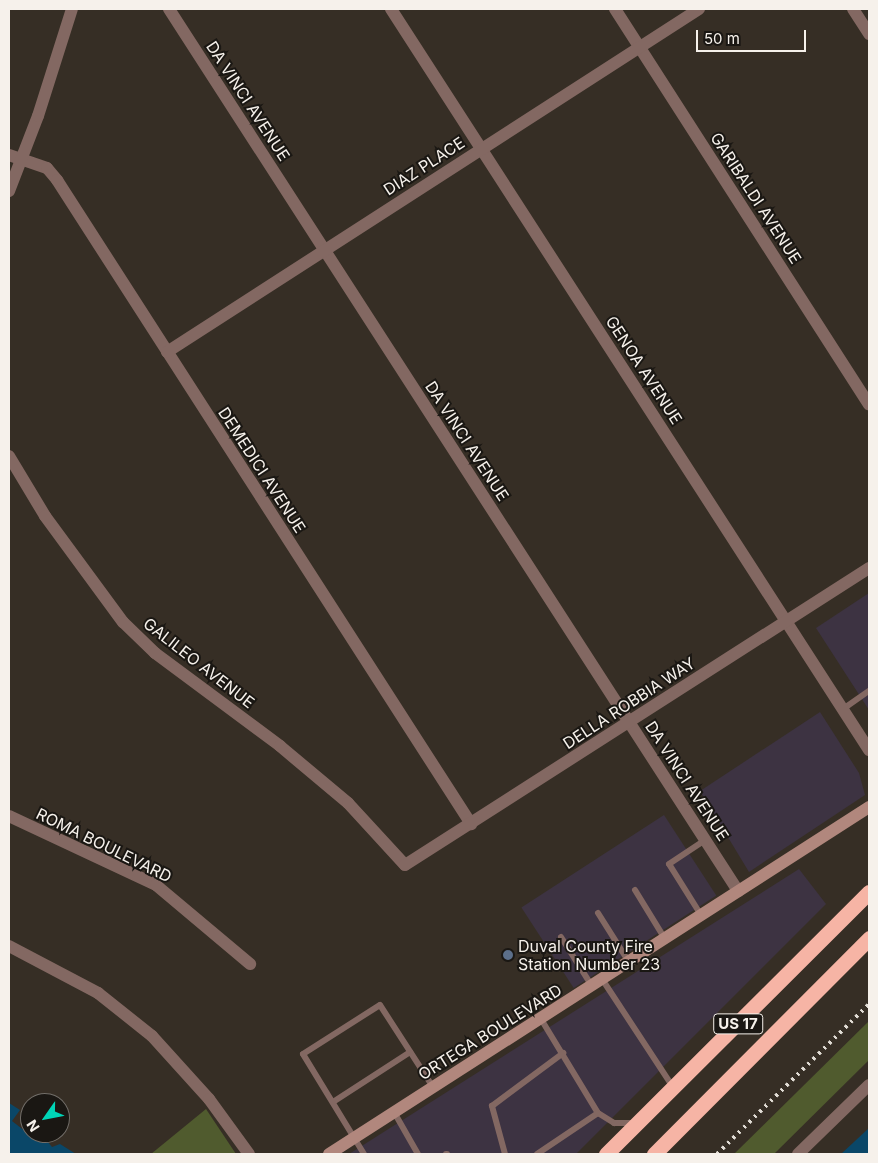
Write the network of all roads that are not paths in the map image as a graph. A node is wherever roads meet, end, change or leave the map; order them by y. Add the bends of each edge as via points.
1 (72, 9) edge
2 (169, 9) edge
3 (391, 9) edge
4 (615, 9) edge
5 (699, 9) edge
6 (853, 9) edge
7 (869, 34) edge
8 (640, 47) junction
9 (482, 148) junction
10 (9, 155) edge
11 (22, 159) junction
12 (9, 191) edge
13 (325, 250) junction
14 (167, 352) junction
15 (869, 404) edge
16 (9, 456) edge
17 (869, 568) edge
18 (787, 620) junction
19 (869, 691) edge
20 (843, 708) junction
21 (629, 722) junction
22 (869, 750) edge
23 (869, 807) edge
24 (9, 816) edge
25 (471, 824) junction
26 (705, 840) junction
27 (404, 865) joint
28 (635, 890) dead end
29 (738, 891) junction
30 (869, 892) edge
31 (598, 913) dead end
32 (701, 915) junction
33 (561, 937) dead end
34 (869, 938) edge
35 (665, 939) junction
36 (9, 946) edge
37 (628, 962) junction
38 (250, 964) dead end
39 (597, 983) junction
40 (541, 1019) junction
41 (410, 1052) junction
42 (563, 1053) junction
43 (869, 1085) edge
44 (433, 1087) junction
45 (674, 1088) junction
46 (333, 1102) junction
47 (394, 1112) junction
48 (598, 1113) junction
49 (638, 1123) junction
50 (354, 1138) junction
51 (249, 1154) edge
52 (329, 1154) edge
53 (364, 1154) edge
54 (418, 1154) edge
55 (505, 1154) edge
56 (537, 1154) edge
57 (606, 1154) edge
58 (654, 1154) edge
59 (798, 1154) edge

1 - 11 street
2 - 13 street, DA VINCI AVENUE
3 - 9 street, GENOA AVENUE
4 - 8 street, GARIBALDI AVENUE
5 - 8 street, DIAZ PLACE
6 - 7 street
8 - 9 street, DIAZ PLACE
8 - 15 street, GARIBALDI AVENUE
9 - 13 street, DIAZ PLACE
9 - 18 street, GENOA AVENUE
10 - 11 street, DEMEDICI AVENUE
11 - 12 street
11 - 14 street, DEMEDICI AVENUE via 47,168 57,180
13 - 14 street, DIAZ PLACE
13 - 21 street, DA VINCI AVENUE
14 - 25 street, DEMEDICI AVENUE
16 - 27 street, GALILEO AVENUE via 45,516 123,622 155,653 280,746 348,803
17 - 18 street, DELLA ROBBIA WAY
18 - 20 street, GENOA AVENUE
18 - 21 street, DELLA ROBBIA WAY
19 - 20 lane
20 - 22 street, GENOA AVENUE
21 - 25 street, DELLA ROBBIA WAY
21 - 26 street, DA VINCI AVENUE
23 - 29 main road, ORTEGA BOULEVARD
24 - 38 street, ROMA BOULEVARD via 156,885
25 - 27 street, DELLA ROBBIA WAY
26 - 29 street, DA VINCI AVENUE
26 - 32 lane via 668,864
28 - 35 lane
29 - 32 main road, ORTEGA BOULEVARD
30 - 45 highway, US 17
31 - 37 lane
32 - 35 main road, ORTEGA BOULEVARD
33 - 39 lane
34 - 58 highway, US 17
35 - 37 main road, ORTEGA BOULEVARD
36 - 51 street via 98,993 152,1036 209,1099
37 - 39 main road, ORTEGA BOULEVARD
39 - 40 main road, ORTEGA BOULEVARD
39 - 45 lane
40 - 42 lane
40 - 44 main road, ORTEGA BOULEVARD
41 - 44 lane
41 - 46 lane
41 - 46 lane via 380,1006 303,1054
42 - 48 lane
42 - 55 lane via 492,1106
43 - 59 street
44 - 47 main road, ORTEGA BOULEVARD
45 - 49 highway, US 17
46 - 50 lane
47 - 50 main road, ORTEGA BOULEVARD
47 - 54 lane
48 - 49 lane via 614,1123
48 - 56 lane
49 - 57 highway, US 17
50 - 52 main road, ORTEGA BOULEVARD
50 - 53 lane

